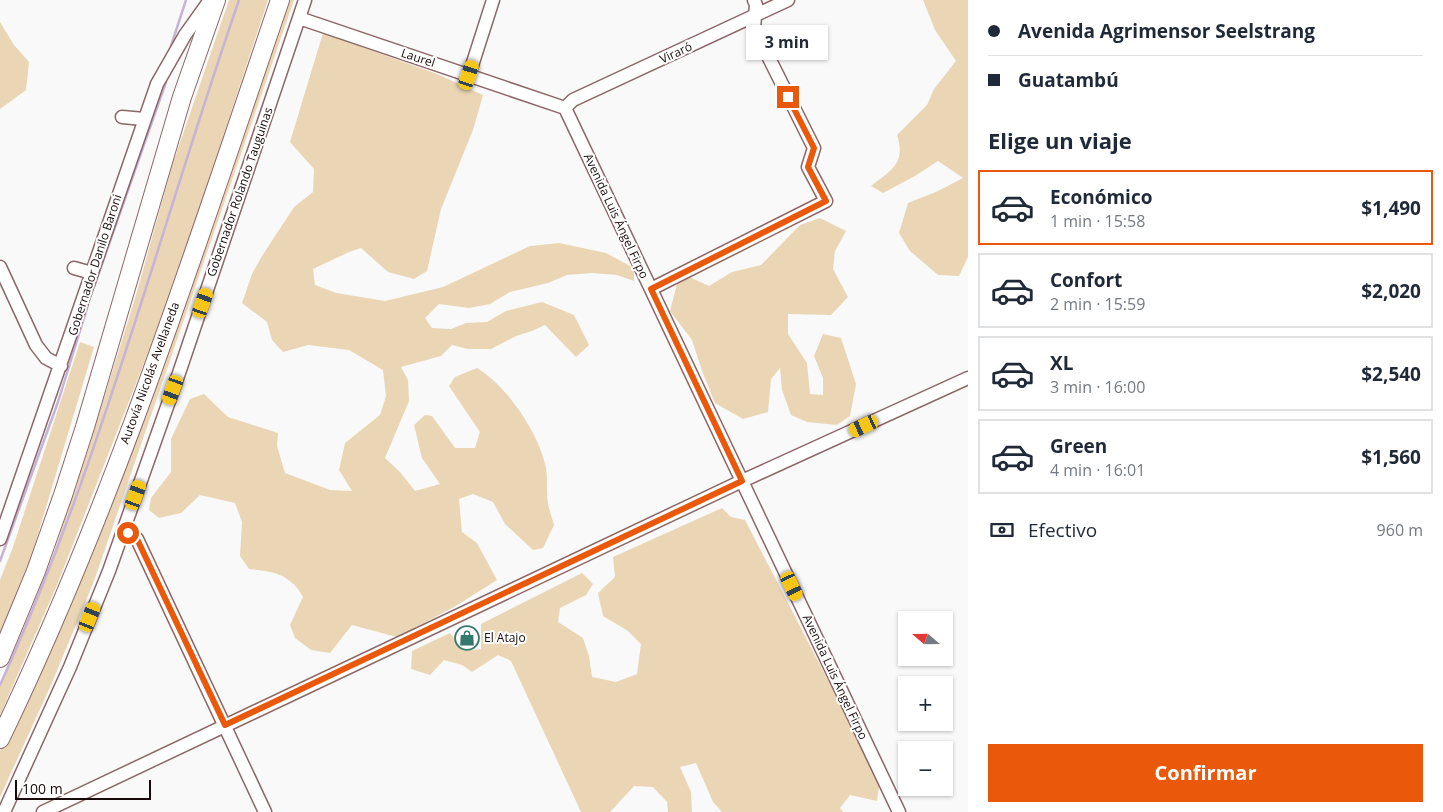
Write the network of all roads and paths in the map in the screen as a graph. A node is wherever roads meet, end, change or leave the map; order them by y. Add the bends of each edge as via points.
1 (210, 0) edge
2 (216, 0) edge
3 (280, 0) edge
4 (305, 0) edge
5 (493, 0) edge
6 (754, 0) edge
7 (788, 0) edge
8 (755, 16) junction
9 (299, 18) junction
10 (469, 75) junction
11 (565, 108) junction
12 (122, 117) dead end
13 (144, 119) junction
14 (0, 267) edge
15 (74, 268) dead end
16 (92, 273) junction
17 (651, 289) junction
18 (61, 366) junction
19 (968, 378) edge
20 (742, 481) junction
21 (124, 530) junction
22 (0, 539) edge
23 (0, 658) edge
24 (225, 725) junction
25 (0, 738) edge
26 (4, 812) edge
27 (43, 812) edge
28 (265, 812) edge
29 (899, 812) edge

1 - 13 street, Gobernador Danilo Baroni via 172,58
2 - 23 highway via 182,97 63,495
3 - 25 highway, Autovía Nicolás Avellaneda via 119,459
4 - 9 street, Gobernador Rolando Tauguinas
5 - 10 street
6 - 8 street
7 - 8 street, Viraró
8 - 11 street, Viraró via 573,100
8 - 17 street via 754,28 814,148 808,167 826,201
9 - 10 street, Laurel
9 - 21 street, Gobernador Rolando Tauguinas
10 - 11 street, Laurel
11 - 17 street, Avenida Luis Ángel Firpo
12 - 13 street
13 - 16 street, Gobernador Danilo Baroni
14 - 18 street via 36,344 46,358
15 - 16 street
16 - 18 street, Gobernador Danilo Baroni
17 - 20 street, Avenida Luis Ángel Firpo
18 - 22 street, Gobernador Danilo Baroni
19 - 20 street
20 - 24 street
20 - 29 street, Avenida Luis Ángel Firpo
21 - 24 street via 137,539
21 - 26 street, Gobernador Rolando Tauguinas via 70,667
24 - 27 street
24 - 28 street

